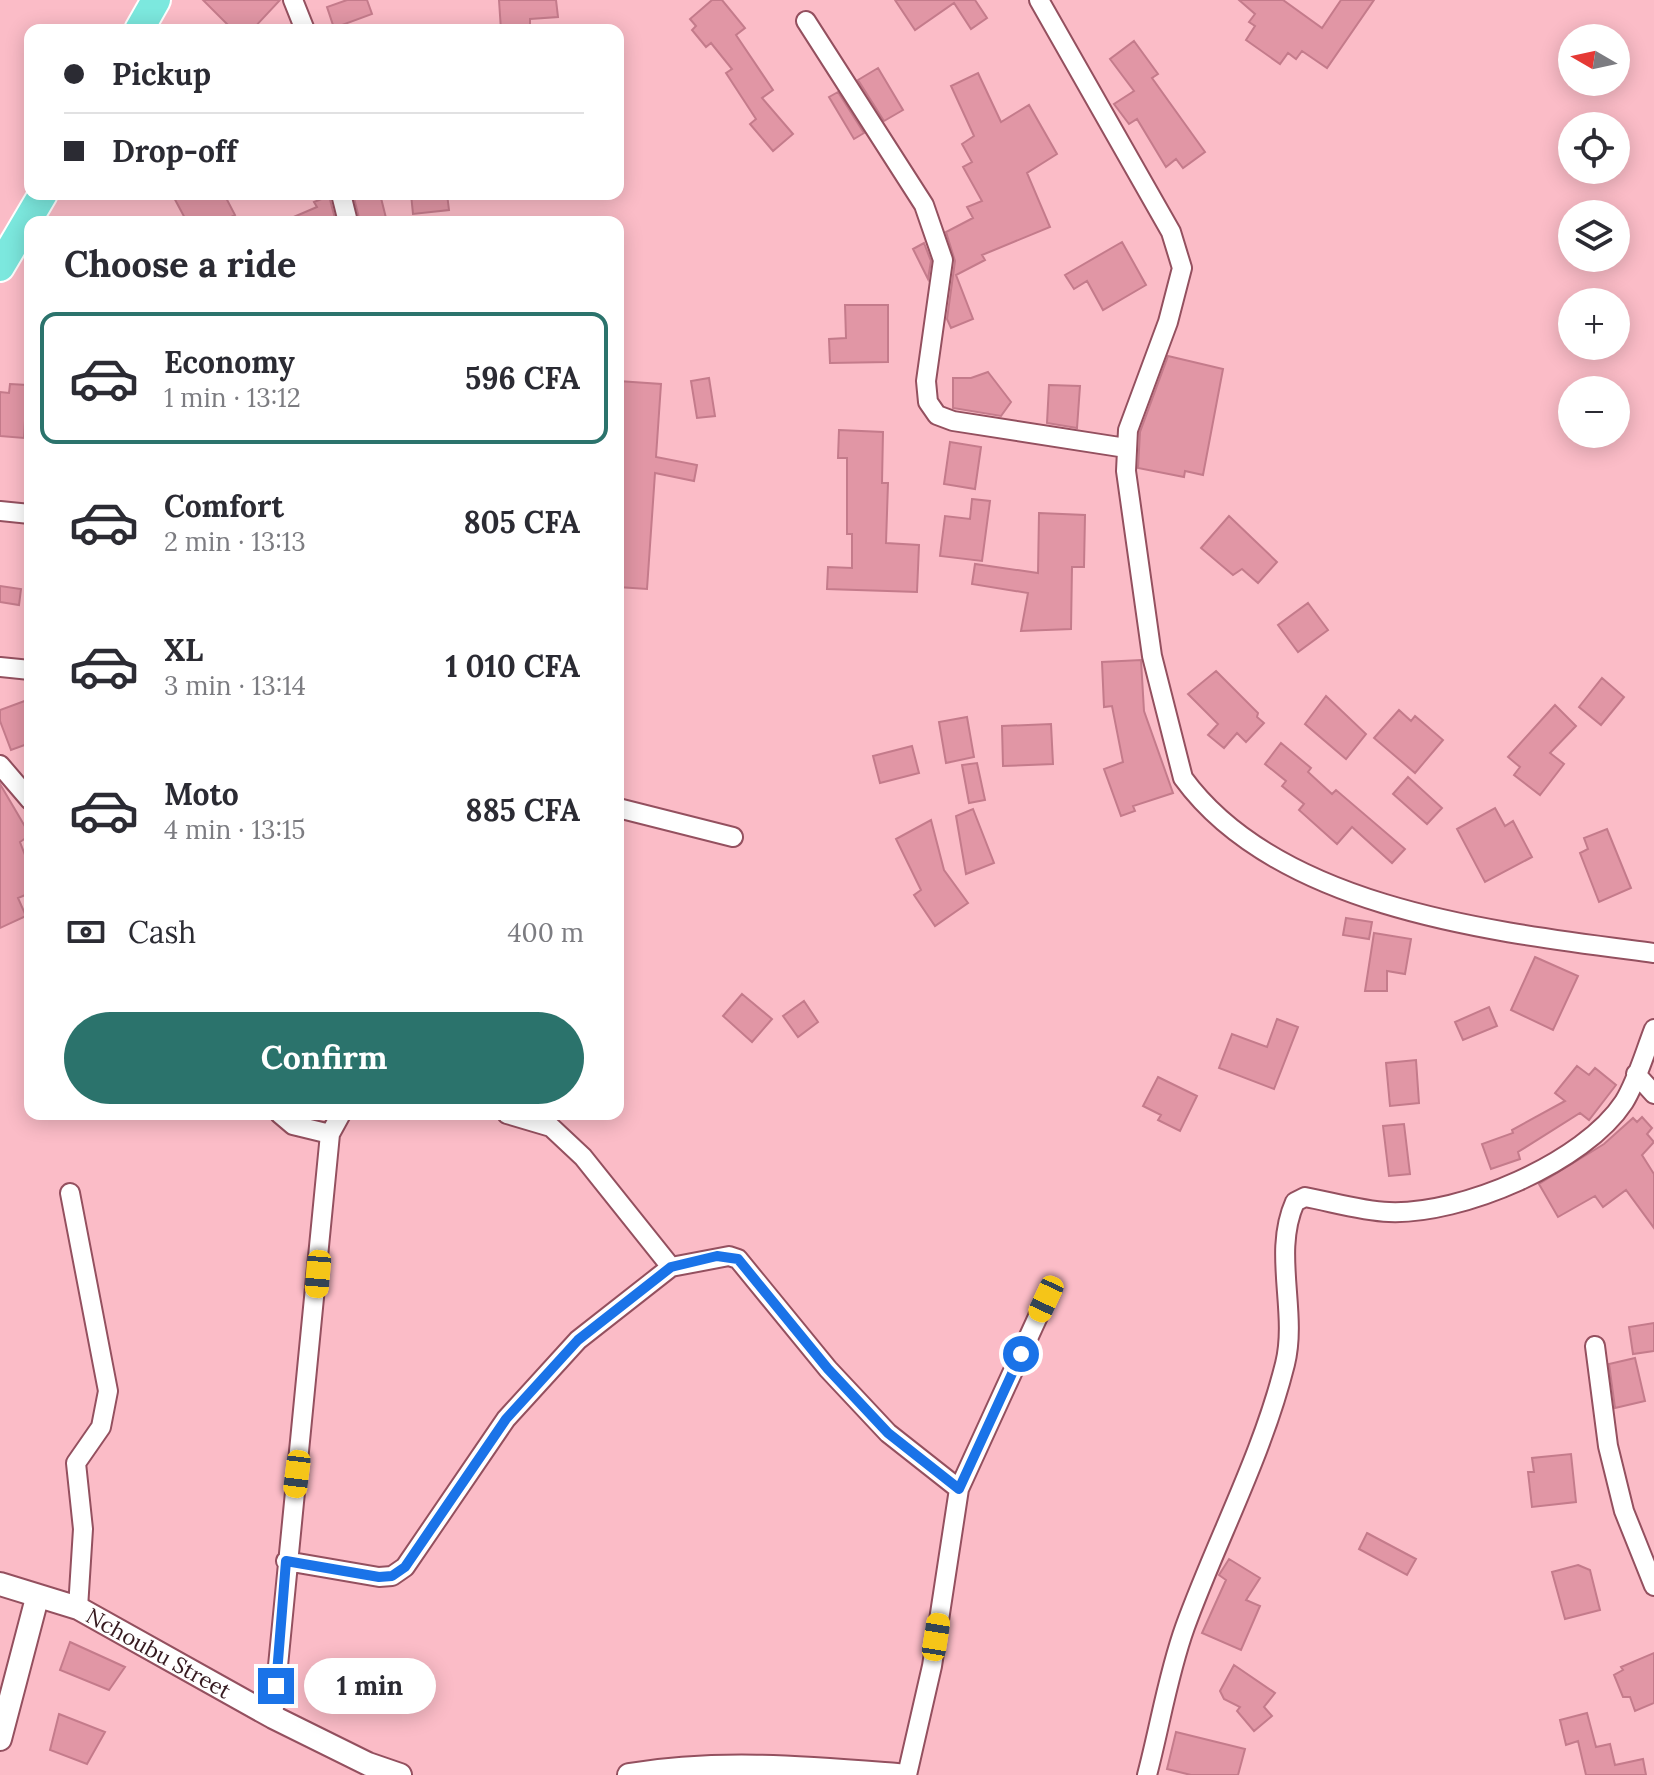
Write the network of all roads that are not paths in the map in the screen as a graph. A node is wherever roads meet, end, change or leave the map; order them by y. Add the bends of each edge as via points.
1 (156, 0) edge
2 (293, 0) edge
3 (1039, 0) edge
4 (806, 21) dead end
5 (142, 24) edge
6 (303, 24) edge
7 (24, 226) edge
8 (0, 267) edge
9 (1126, 448) junction
10 (0, 511) edge
11 (24, 513) edge
12 (0, 667) edge
13 (24, 669) edge
14 (0, 765) edge
15 (24, 793) edge
16 (624, 810) edge
17 (733, 837) dead end
18 (1654, 953) edge
19 (1654, 1029) edge
20 (1636, 1074) junction
21 (1654, 1094) edge
22 (287, 1120) edge
23 (338, 1120) edge
24 (527, 1120) edge
25 (330, 1134) junction
26 (70, 1193) dead end
27 (671, 1267) junction
28 (1046, 1299) dead end
29 (1595, 1346) dead end
30 (959, 1489) junction
31 (286, 1561) junction
32 (0, 1584) edge
33 (1654, 1586) edge
34 (37, 1598) junction
35 (78, 1608) junction
36 (273, 1717) junction
37 (0, 1739) edge
38 (400, 1775) edge
39 (629, 1775) edge
40 (897, 1775) edge
41 (907, 1775) edge
42 (1147, 1775) edge

1 - 5 highway
2 - 6 street
3 - 9 street via 1171,232 1182,268
4 - 9 street via 924,205 943,260 926,381 928,402 937,415
7 - 8 highway
9 - 18 street via 1152,656 1177,762 1195,795 1242,839 1352,895 1439,920
10 - 11 street
12 - 13 street
14 - 15 street
16 - 17 street
19 - 20 street
20 - 21 street
20 - 42 street via 1625,1101 1593,1138 1526,1177 1459,1204 1390,1212 1305,1197 1295,1202 1286,1230 1290,1329 1285,1366 1264,1434 1184,1629
22 - 25 street
23 - 25 street
24 - 27 street via 551,1127 583,1157
25 - 31 street
26 - 35 street via 108,1391 101,1427 76,1463 83,1529
27 - 30 street via 717,1256 738,1259 888,1433
27 - 31 street via 578,1340 506,1419 405,1567 379,1577
28 - 30 street
29 - 33 street via 1608,1446 1624,1511
30 - 41 street via 932,1666
31 - 36 street
32 - 34 street, Nchoubu Street
34 - 35 street, Nchoubu Street
34 - 37 street
35 - 36 street, Nchoubu Street
36 - 38 street, Nchoubu Street
39 - 40 street via 682,1766 767,1765

